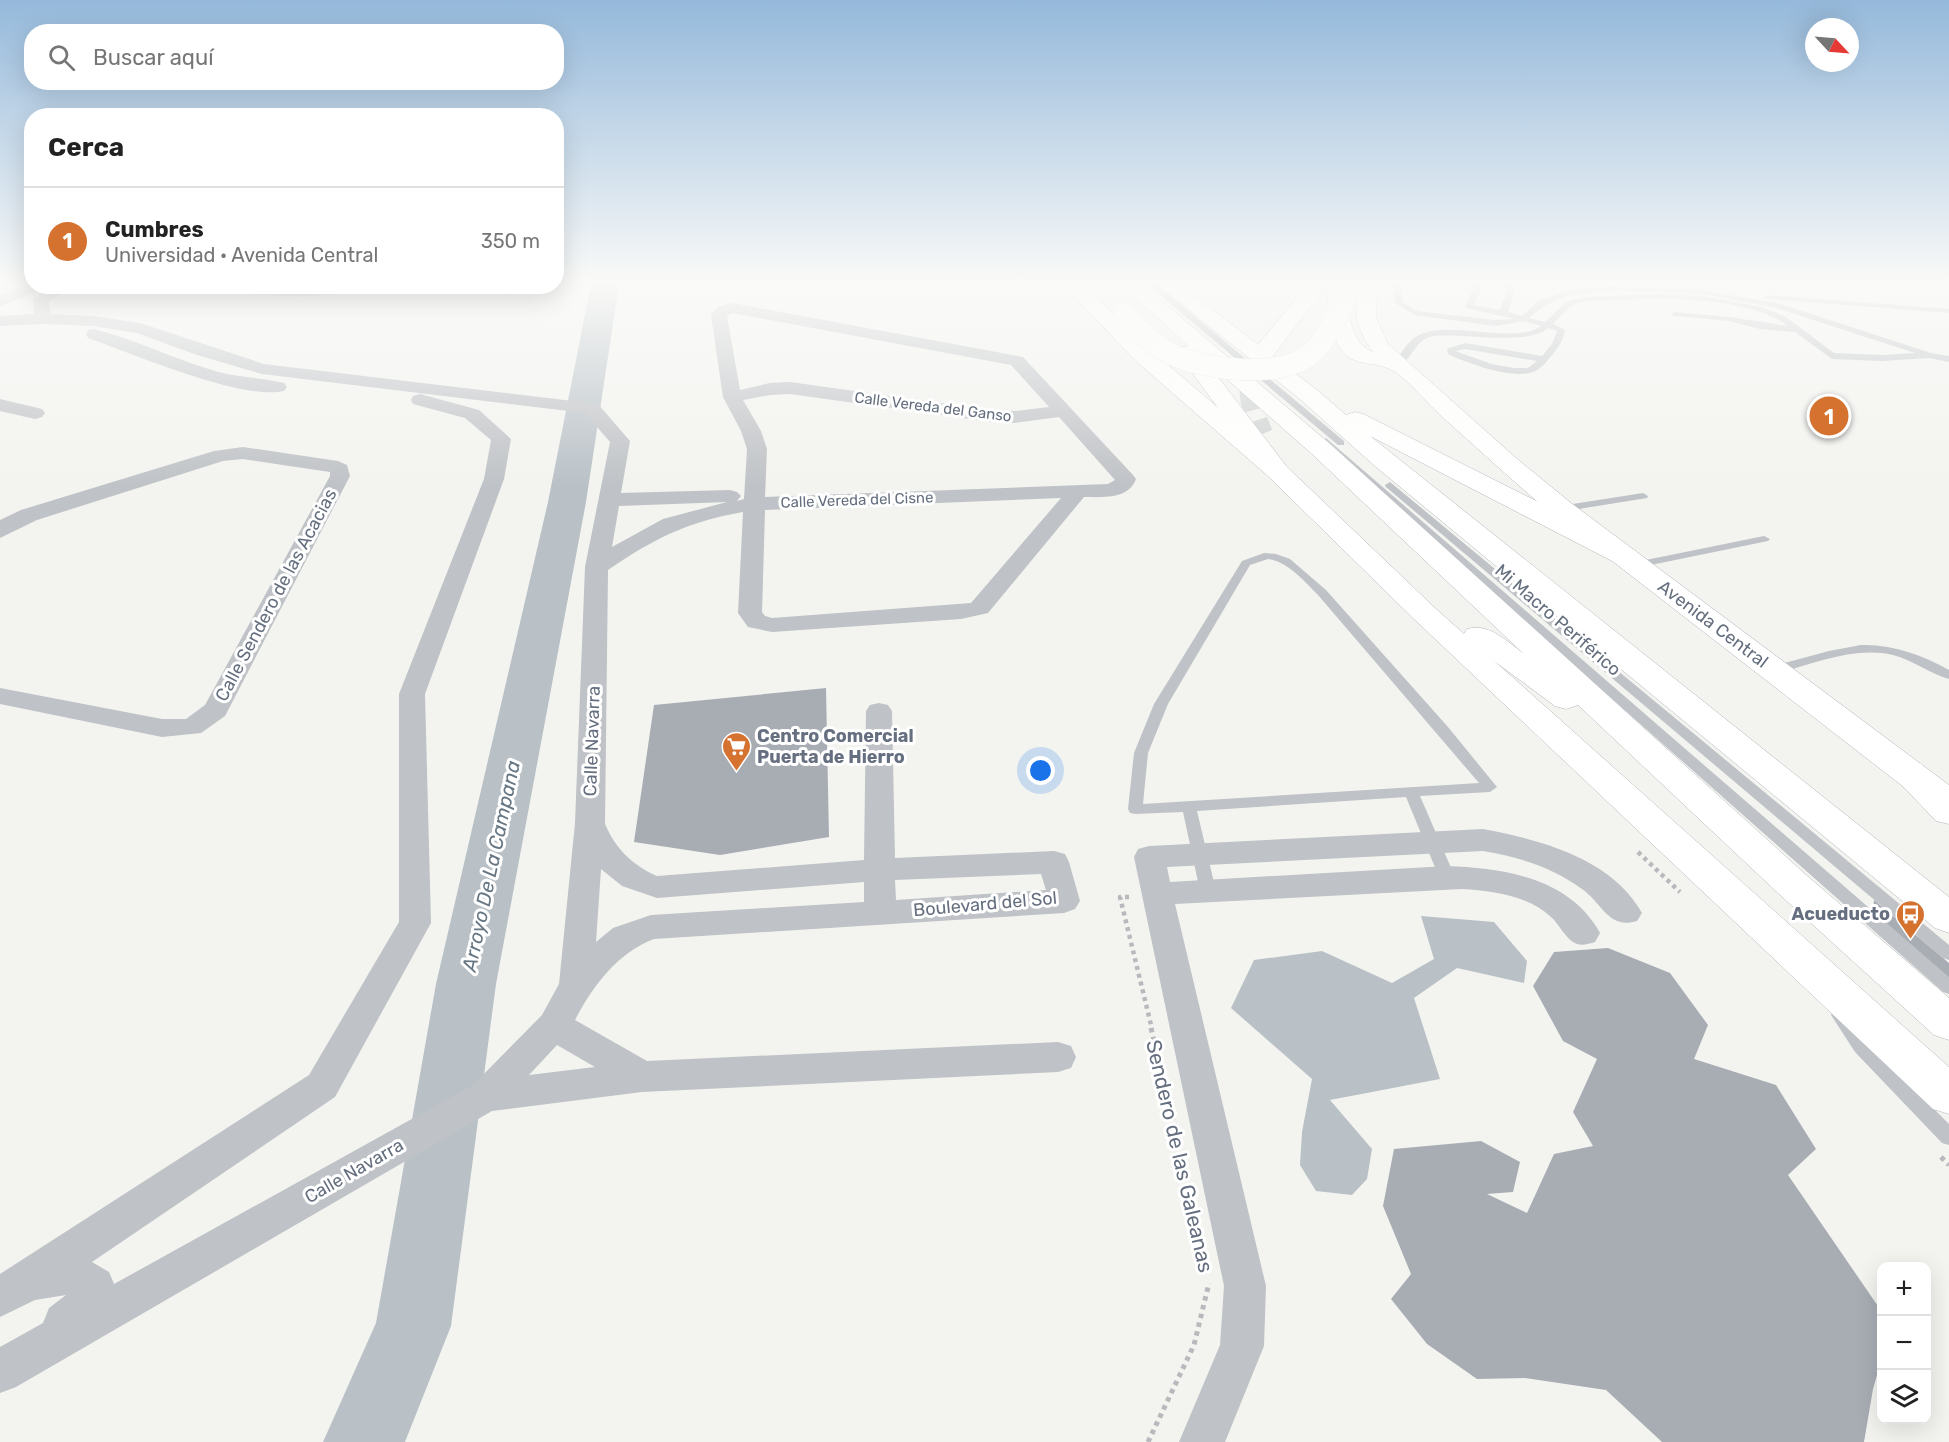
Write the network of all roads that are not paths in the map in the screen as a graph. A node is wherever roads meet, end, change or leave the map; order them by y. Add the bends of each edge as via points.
1 (145, 351) edge
2 (205, 351) edge
3 (725, 351) edge
4 (965, 351) edge
5 (1139, 351) edge
6 (1167, 351) edge
7 (1188, 351) edge
8 (1211, 351) edge
9 (1216, 351) edge
10 (1216, 351) edge
11 (1239, 351) edge
12 (1313, 351) edge
13 (1353, 351) edge
14 (1384, 351) edge
15 (1408, 351) edge
16 (1451, 351) edge
17 (1497, 351) edge
18 (1550, 351) edge
19 (1826, 351) edge
20 (1920, 351) edge
21 (1929, 354) junction
22 (1543, 359) junction
23 (1949, 359) edge
24 (1397, 364) junction
25 (1309, 395) junction
26 (732, 397) junction
27 (0, 405) edge
28 (486, 405) junction
29 (1064, 411) junction
30 (35, 414) dead end
31 (1262, 434) tunnel mouth
32 (1277, 471) junction
33 (1078, 491) junction
34 (1643, 496) dead end
35 (610, 500) junction
36 (754, 500) junction
37 (1550, 511) junction
38 (0, 531) edge
39 (1764, 539) dead end
40 (1631, 561) junction
41 (597, 567) junction
42 (1478, 634) junction
43 (1775, 670) junction
44 (1949, 675) edge
45 (0, 696) edge
46 (879, 711) dead end
47 (1908, 771) junction
48 (1411, 792) junction
49 (1949, 803) edge
50 (1189, 807) junction
51 (1949, 812) edge
52 (590, 823) junction
53 (1431, 842) junction
54 (1201, 854) junction
55 (881, 870) junction
56 (1448, 877) junction
57 (1792, 884) junction
58 (1208, 891) junction
59 (1156, 894) junction
60 (880, 913) junction
61 (1626, 913) dead end
62 (1949, 918) edge
63 (1584, 933) dead end
64 (1949, 954) edge
65 (1812, 970) junction
66 (576, 985) junction
67 (1949, 987) edge
68 (1949, 1023) edge
69 (554, 1025) junction
70 (1058, 1057) dead end
71 (642, 1077) junction
72 (1949, 1095) edge
73 (475, 1102) junction
74 (1949, 1137) edge
75 (14, 1289) edge
76 (0, 1359) edge
77 (0, 1371) edge
78 (1202, 1442) edge

1 - 28 street, Calle Navarra via 208,375 252,385
2 - 28 street, Calle Navarra via 262,369
3 - 26 street
4 - 29 street via 1017,361
5 - 32 main road
6 - 12 main road, bridge via 1219,368 1266,368 1295,362
7 - 32 main road
8 - 57 main road
9 - 64 lane, Mi Macro Periférico
10 - 67 lane, Mi Macro Periférico via 1347,459
11 - 25 main road
13 - 24 main road
14 - 24 main road, Avenida Central
15 - 24 lane
16 - 22 lane via 1462,358 1512,370 1531,370
17 - 22 lane
18 - 22 lane
19 - 21 lane via 1832,356 1882,358
20 - 21 lane
21 - 23 lane
24 - 37 main road, Avenida Central via 1481,440
25 - 37 main road
25 - 62 main road via 1394,469
26 - 29 street, Calle Vereda del Ganso via 790,388 991,416
26 - 36 street via 757,449
27 - 30 street
28 - 35 street, Calle Navarra via 583,407 620,441
28 - 75 street, Calle Navarra via 501,439 494,479 412,694 415,923 322,1086
29 - 33 street, Calle Vereda del Cisne via 1126,479 1120,488
31 - 42 main road
32 - 65 main road via 1425,614
33 - 36 street, Calle Vereda del Cisne
33 - 36 street via 979,608 772,625 757,621 750,614
34 - 37 lane
35 - 36 street, Calle Vereda del Cisne
35 - 41 street, Calle Navarra
36 - 41 street, Calle Vereda del Cisne via 672,524
37 - 40 main road, Avenida Central
38 - 45 street, Calle Sendero de las Acacias via 29,515 221,455 243,453 340,469 340,476 216,710 202,721 191,727 162,728
39 - 40 lane
40 - 43 main road, Avenida Central
41 - 52 street, Calle Navarra
42 - 57 main road via 1618,739
42 - 65 main road via 1720,871
43 - 44 lane via 1861,649 1907,656
43 - 47 main road, Avenida Central
46 - 55 street
47 - 49 main road, Avenida Central
47 - 51 main road
48 - 50 lane
48 - 50 lane via 1490,787 1332,604 1293,565 1276,557 1260,556 1246,563 1189,655 1161,704 1141,753 1135,809
48 - 53 lane
50 - 54 lane
52 - 55 street, Boulevard del Sol via 610,861 643,883 657,887
52 - 66 street, Calle Navarra
53 - 54 street
53 - 56 lane
53 - 61 street via 1483,840 1518,846 1594,880
54 - 58 lane
54 - 59 street, Sendero de las Galeanas via 1149,857
55 - 60 street
55 - 60 street, Boulevard del Sol via 1054,862 1064,901
56 - 58 street
56 - 63 street via 1490,878 1530,889 1560,907
57 - 68 main road
58 - 59 street
59 - 78 street, Sendero de las Galeanas via 1245,1286 1242,1346
60 - 66 street, Boulevard del Sol via 651,927 625,937
65 - 72 main road
65 - 74 lane via 1861,1047
66 - 69 street, Calle Navarra
69 - 71 street
69 - 73 street, Calle Navarra
70 - 71 street
71 - 73 street
73 - 77 street, Calle Navarra
75 - 76 street via 72,1274 94,1286 93,1296 64,1323

